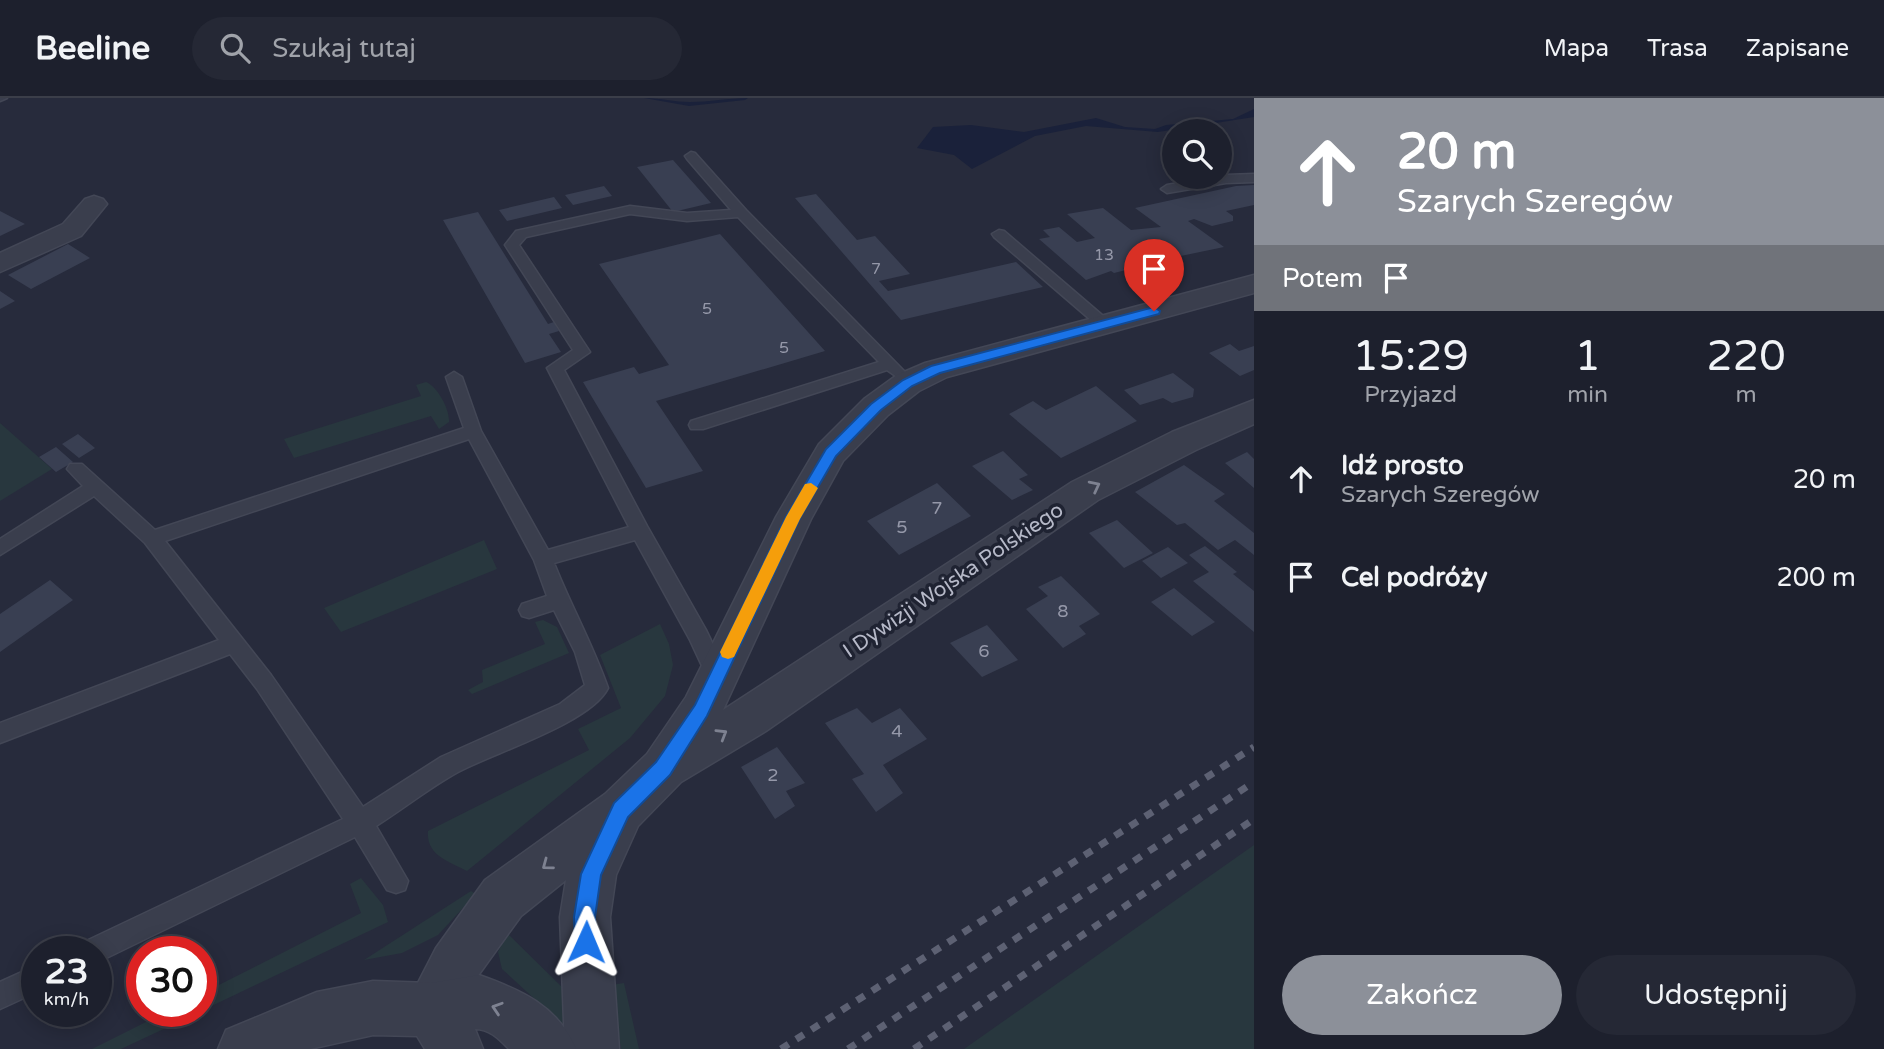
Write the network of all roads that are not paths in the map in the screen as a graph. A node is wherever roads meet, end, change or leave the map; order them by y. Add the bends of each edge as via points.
1 (691, 156) dead end
2 (1254, 178) edge
3 (1232, 179) edge
4 (94, 204) dead end
5 (741, 213) junction
6 (999, 234) dead end
7 (0, 264) edge
8 (1254, 284) edge
9 (1104, 324) junction
10 (899, 374) junction
11 (454, 377) dead end
12 (1254, 411) edge
13 (697, 425) dead end
14 (473, 431) junction
15 (76, 469) dead end
16 (95, 487) junction
17 (640, 531) junction
18 (152, 538) junction
19 (0, 548) edge
20 (543, 559) junction
21 (559, 600) junction
22 (529, 610) dead end
23 (234, 643) junction
24 (717, 676) junction
25 (0, 733) edge
26 (663, 769) junction
27 (621, 810) junction
28 (360, 823) junction
29 (396, 881) dead end
30 (112, 942) edge
31 (21, 986) edge
32 (0, 996) edge
33 (443, 1030) edge
34 (245, 1049) edge
35 (549, 1049) edge
36 (592, 1049) edge

1 - 5 lane
2 - 3 lane
4 - 7 street via 72,230
5 - 10 lane
5 - 17 lane via 687,216 630,210 521,234 512,245 582,352 555,368
6 - 9 lane
8 - 9 street
9 - 10 street via 936,369
10 - 13 lane
10 - 24 street via 876,407 831,453 794,517
11 - 14 lane
26 -> 12 street, I Dywizji Wojska Polskiego via 751,717 1085,491
14 - 18 lane
14 - 20 lane via 510,511
15 - 16 lane
16 - 18 lane
16 - 19 lane
17 - 20 lane
17 - 24 lane
18 - 23 lane
20 - 21 lane
21 - 22 lane
21 - 28 lane via 597,688 568,711 449,765
23 - 25 lane
23 - 28 lane
24 - 26 street
26 - 27 street
27 -> 33 street via 503,898 454,966
27 - 36 street via 592,874 585,917
28 - 29 lane
28 - 30 lane
31 - 32 lane
33 - 34 street via 373,1008 317,1019
35 -> 33 street via 510,1013 479,1003

